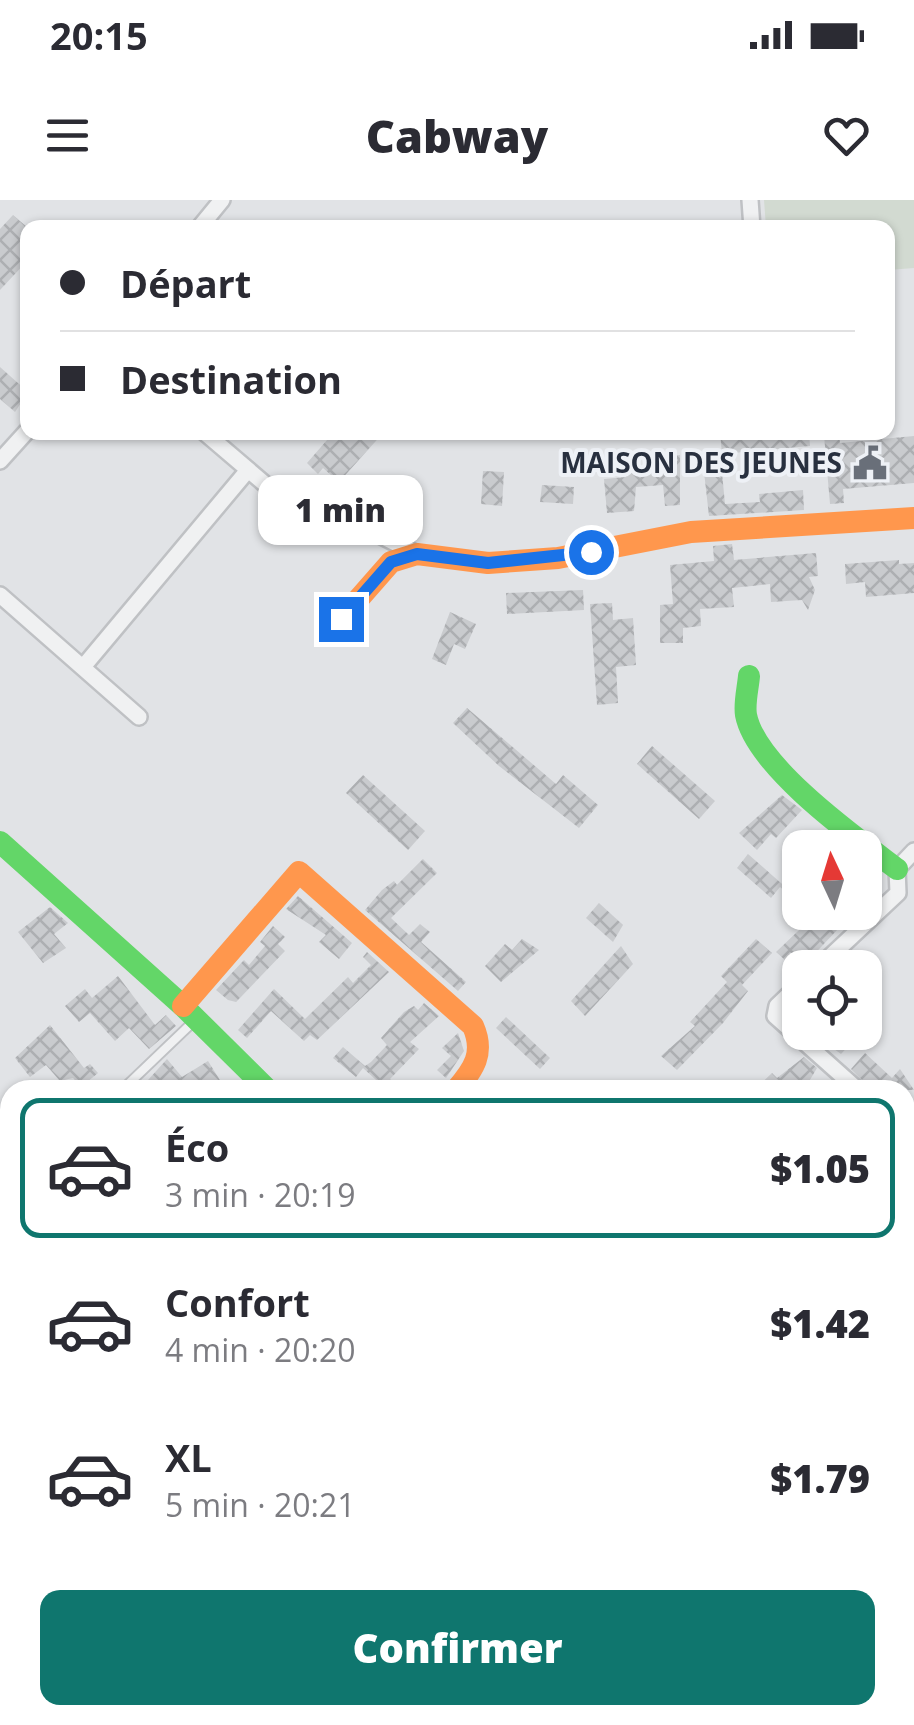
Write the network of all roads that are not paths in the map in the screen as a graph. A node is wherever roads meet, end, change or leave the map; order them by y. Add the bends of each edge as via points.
1 (222, 200) edge
2 (206, 220) edge
3 (213, 440) edge
4 (248, 470) junction
5 (914, 518) edge
6 (417, 554) junction
7 (0, 595) edge
8 (341, 619) dead end
9 (82, 667) junction
10 (749, 676) dead end
11 (139, 717) dead end
12 (0, 842) edge
13 (914, 852) edge
14 (897, 869) junction
15 (837, 950) edge
16 (782, 1000) edge
17 (190, 1012) junction
18 (782, 1021) edge
19 (814, 1050) edge
20 (131, 1080) edge
21 (258, 1080) edge
22 (465, 1080) edge
23 (847, 1080) edge

1 - 2 street
3 - 4 street
4 - 6 street via 273,490
4 - 9 street
5 - 6 street via 692,532 558,558 488,563
6 - 8 street via 391,562
7 - 9 street
9 - 11 street
10 - 14 street via 746,718 764,751 853,837
12 - 17 street
13 - 14 street
14 - 15 street via 898,893
16 - 18 street via 776,1016
17 - 20 lane
17 - 21 street
17 - 22 street via 300,872 474,1026 481,1040 479,1063
19 - 23 street

